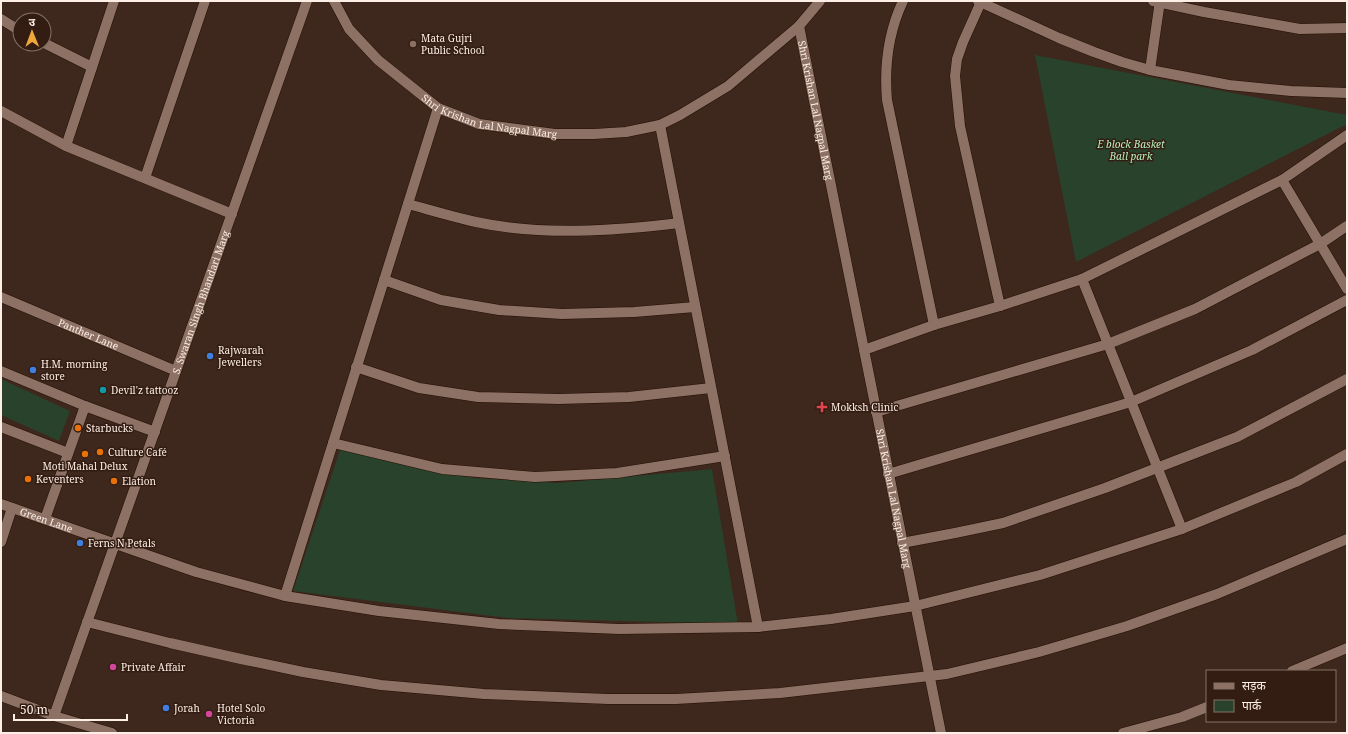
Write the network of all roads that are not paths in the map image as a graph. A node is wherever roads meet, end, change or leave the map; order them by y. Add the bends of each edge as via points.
1 (114, 1) edge
2 (205, 1) edge
3 (307, 1) edge
4 (334, 1) edge
5 (820, 1) edge
6 (903, 1) edge
7 (979, 2) edge
8 (1158, 2) edge
9 (1, 19) edge
10 (12, 26) edge
11 (799, 26) junction
12 (1347, 28) edge
13 (52, 47) edge
14 (92, 67) junction
15 (1150, 70) junction
16 (1347, 93) edge
17 (438, 108) junction
18 (1, 111) edge
19 (660, 125) junction
20 (1347, 135) edge
21 (66, 146) junction
22 (145, 178) junction
23 (1282, 180) junction
24 (408, 204) junction
25 (232, 214) junction
26 (679, 223) junction
27 (1347, 226) edge
28 (1320, 244) junction
29 (384, 280) junction
30 (1082, 280) junction
31 (1347, 289) edge
32 (1, 297) edge
33 (1347, 300) edge
34 (1000, 306) junction
35 (696, 307) junction
36 (934, 325) junction
37 (1108, 344) junction
38 (864, 350) junction
39 (356, 367) junction
40 (1, 371) edge
41 (176, 372) junction
42 (1347, 379) edge
43 (711, 388) junction
44 (1131, 402) junction
45 (85, 406) junction
46 (876, 412) junction
47 (1, 427) edge
48 (155, 432) junction
49 (333, 443) junction
50 (68, 453) junction
51 (1347, 454) edge
52 (724, 456) junction
53 (1158, 468) junction
54 (888, 474) junction
55 (1, 504) edge
56 (12, 508) junction
57 (45, 519) junction
58 (1182, 529) junction
59 (1347, 539) edge
60 (1, 542) edge
61 (902, 543) junction
62 (115, 545) junction
63 (284, 596) junction
64 (915, 606) junction
65 (87, 622) junction
66 (758, 627) junction
67 (1347, 648) edge
68 (1294, 670) edge
69 (928, 675) junction
70 (1, 696) edge
71 (1206, 707) edge
72 (54, 716) junction
73 (112, 733) edge
74 (941, 733) edge
75 (1123, 733) edge

1 - 14 street
2 - 22 street
3 - 25 street, S. Swaran Singh Bhandari Marg
4 - 17 street, Shri Krishan Lal Nagpal Marg via 349,29 378,60
5 - 11 street
6 - 36 street via 895,17 890,37 885,78 887,100
7 - 15 street via 1094,52
7 - 34 street via 957,59 955,76 960,126
8 - 12 street via 1300,29
8 - 15 street
9 - 10 street
11 - 19 street, Shri Krishan Lal Nagpal Marg via 728,86
11 - 38 street, Shri Krishan Lal Nagpal Marg
13 - 14 street
14 - 21 street
15 - 16 street via 1229,85 1291,92
17 - 19 street, Shri Krishan Lal Nagpal Marg via 479,124 555,134 626,132
17 - 24 street
18 - 21 street
19 - 26 street
20 - 23 street
21 - 22 street
22 - 25 street
23 - 28 street
23 - 30 street
24 - 26 street via 476,222 522,228 617,230
24 - 29 street
25 - 41 street, S. Swaran Singh Bhandari Marg
26 - 35 street
27 - 28 street
28 - 31 street
28 - 37 street via 1195,309
29 - 35 street via 441,300 499,310 562,314
29 - 39 street
30 - 34 street
30 - 37 street
32 - 41 street, Panther Lane
33 - 44 street via 1252,350
34 - 36 street
35 - 43 street
36 - 38 street
37 - 44 street
37 - 46 street
38 - 46 street, Shri Krishan Lal Nagpal Marg
39 - 43 street via 419,388 478,397 629,397
39 - 49 street
40 - 45 street
41 - 48 street, S. Swaran Singh Bhandari Marg
42 - 53 street via 1237,437
43 - 52 street
44 - 53 street
44 - 54 street
45 - 48 street
45 - 50 street
46 - 54 street, Shri Krishan Lal Nagpal Marg
47 - 50 street
48 - 62 street, S. Swaran Singh Bhandari Marg
49 - 52 street via 442,469 535,477 617,473
49 - 63 street
50 - 57 street
51 - 58 street, Green Lane via 1296,482
52 - 66 street
53 - 58 street
53 - 61 street via 1002,523
54 - 61 street, Shri Krishan Lal Nagpal Marg
55 - 56 street, Green Lane
56 - 57 street, Green Lane
56 - 60 street
57 - 62 street, Green Lane
58 - 64 street, Green Lane via 1040,576
59 - 69 street via 1217,594 1127,626 1039,652 947,674
61 - 64 street, Shri Krishan Lal Nagpal Marg
62 - 63 street, Green Lane via 196,572
62 - 65 street, S. Swaran Singh Bhandari Marg
63 - 66 street, Green Lane via 379,612 498,624 619,629
64 - 66 street, Green Lane
64 - 69 street, Shri Krishan Lal Nagpal Marg
65 - 69 street via 303,672 381,685 484,694 676,699 780,693
65 - 72 street, S. Swaran Singh Bhandari Marg
67 - 68 street
69 - 74 street, Shri Krishan Lal Nagpal Marg
70 - 72 street
71 - 75 street via 1182,717
72 - 73 street

